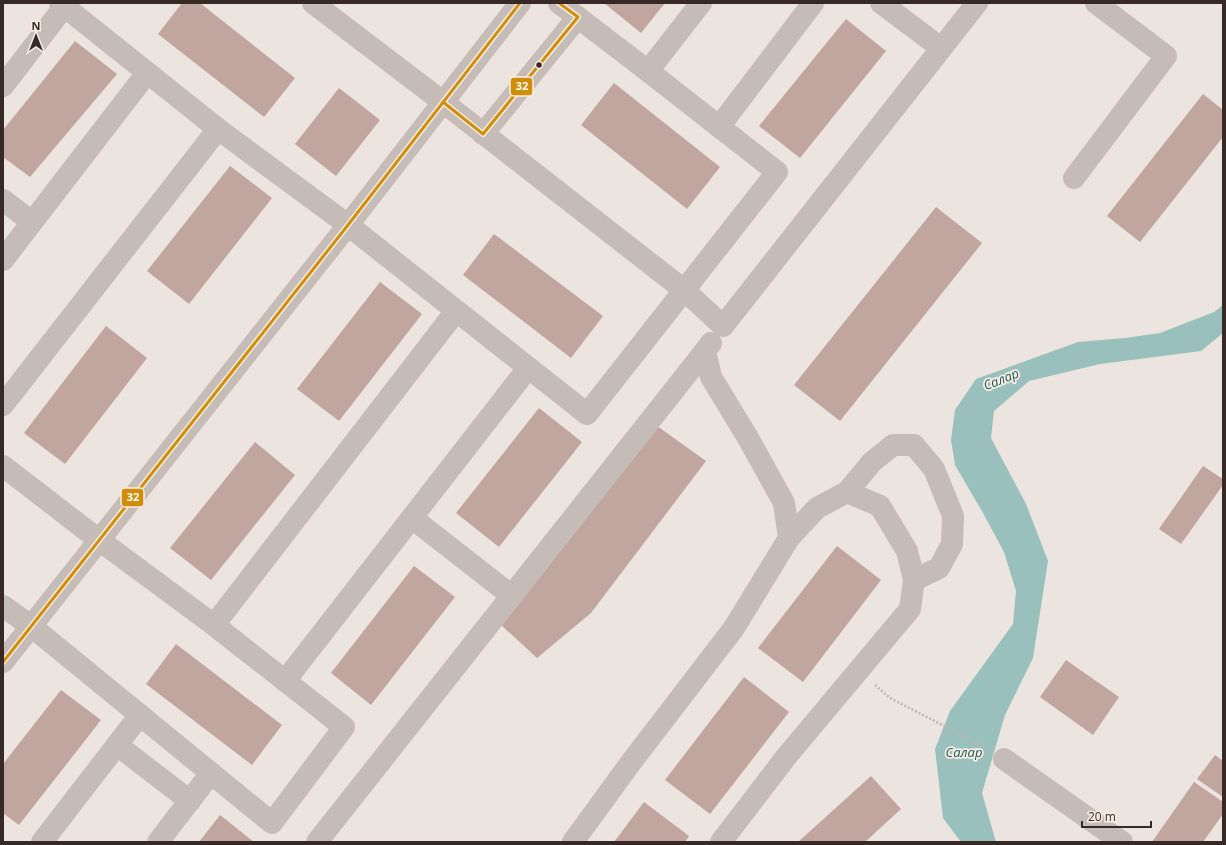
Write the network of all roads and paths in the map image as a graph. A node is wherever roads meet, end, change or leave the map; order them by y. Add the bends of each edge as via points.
1 (312, 3) edge
2 (520, 3) edge
3 (559, 3) edge
4 (701, 3) edge
5 (814, 3) edge
6 (880, 3) edge
7 (977, 3) edge
8 (1096, 3) edge
9 (62, 5) edge
10 (578, 17) junction
11 (941, 48) junction
12 (648, 71) junction
13 (147, 72) junction
14 (3, 86) edge
15 (443, 102) junction
16 (719, 127) junction
17 (218, 129) junction
18 (483, 134) junction
19 (1074, 178) dead end
20 (3, 200) edge
21 (32, 222) junction
22 (348, 226) junction
23 (3, 260) edge
24 (684, 290) junction
25 (456, 311) junction
26 (723, 326) junction
27 (705, 351) junction
28 (528, 368) junction
29 (3, 405) edge
30 (3, 466) edge
31 (847, 492) junction
32 (412, 518) junction
33 (789, 538) junction
34 (99, 540) junction
35 (914, 580) junction
36 (512, 596) junction
37 (3, 606) edge
38 (214, 625) junction
39 (31, 626) junction
40 (3, 662) edge
41 (858, 671) junction
42 (285, 680) junction
43 (140, 715) junction
44 (117, 745) junction
45 (997, 755) joint
46 (211, 773) junction
47 (190, 800) junction
48 (42, 842) edge
49 (158, 842) edge
50 (317, 842) edge
51 (573, 842) edge
52 (721, 842) edge
53 (1122, 842) edge

1 - 15 street
2 - 15 street
3 - 10 street
4 - 12 street
5 - 16 street
6 - 11 street
7 - 11 street
8 - 19 street via 1166,56
9 - 13 street
9 - 14 street
10 - 12 street
10 - 18 street
11 - 26 street
12 - 16 street
13 - 17 street
13 - 21 street
15 - 18 street
15 - 22 street
16 - 24 street via 777,172
17 - 22 street
17 - 29 street
18 - 24 street
20 - 21 street
21 - 23 street
22 - 25 street
22 - 34 street
24 - 26 street
24 - 28 street via 586,414
25 - 28 street
25 - 38 street
26 - 27 street
27 - 33 street via 711,376 784,503
27 - 36 street
28 - 32 street
30 - 34 street
31 - 33 street via 817,508
31 - 35 street via 880,506 907,551
31 - 35 street via 872,462 893,445 914,445 934,468 953,516 952,544 939,568
32 - 36 street
32 - 42 street
33 - 51 street via 734,628
34 - 38 street
34 - 39 street
35 - 41 street via 910,609
36 - 50 street
37 - 39 street
38 - 42 street
39 - 40 street
39 - 43 street
41 - 45 path via 890,698
41 - 52 street via 786,757
42 - 46 street via 344,727 272,823
43 - 44 street
43 - 46 street
44 - 47 street
44 - 48 street
45 - 53 street
46 - 47 street
47 - 49 street

